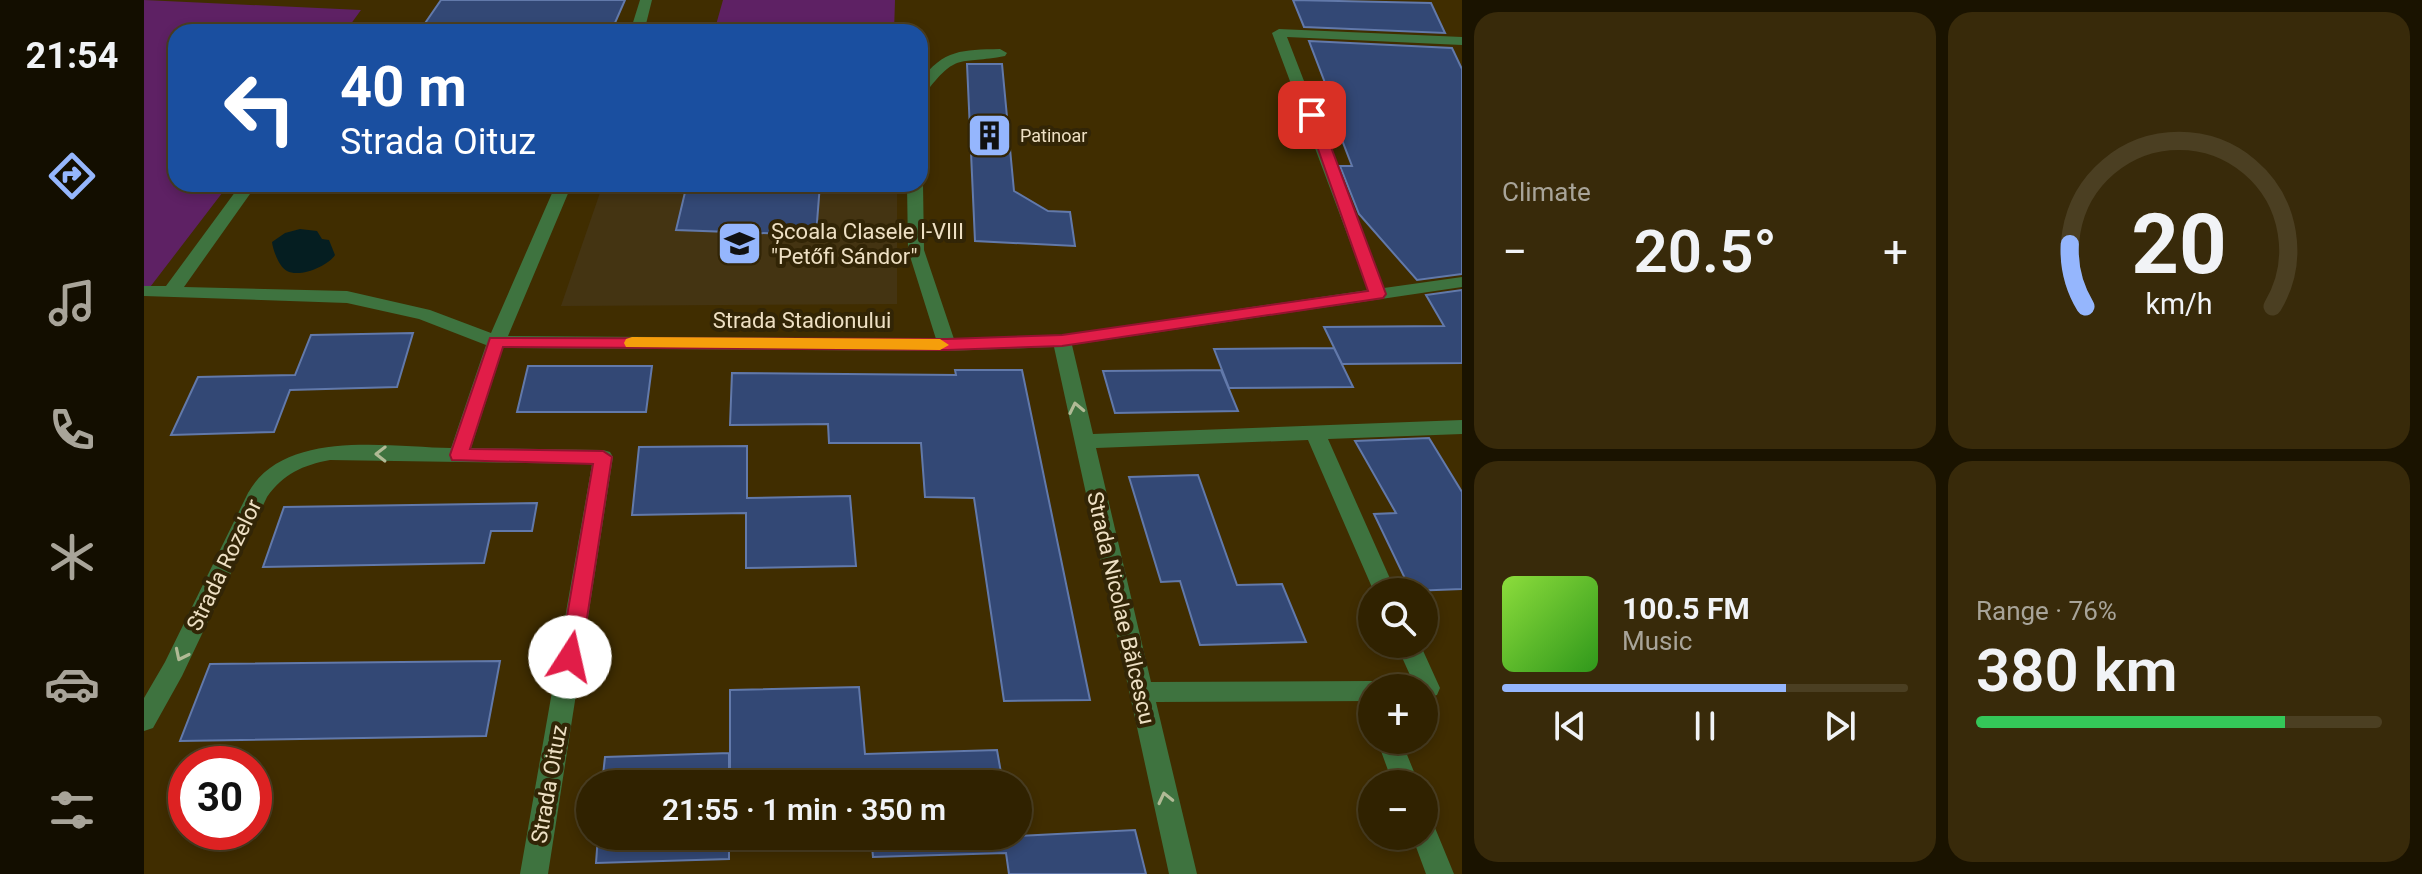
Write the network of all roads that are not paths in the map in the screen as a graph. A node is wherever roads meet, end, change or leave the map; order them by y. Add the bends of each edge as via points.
1 (646, 0) edge
2 (639, 24) edge
3 (1462, 41) edge
4 (1000, 53) dead end
5 (928, 80) edge
6 (243, 192) edge
7 (561, 192) edge
8 (915, 192) edge
9 (1462, 282) edge
10 (144, 291) edge
11 (170, 293) junction
12 (1378, 294) junction
13 (1062, 341) junction
14 (496, 342) junction
15 (947, 345) junction
16 (1462, 427) edge
17 (1315, 433) junction
18 (1083, 441) junction
19 (459, 455) junction
20 (1379, 578) edge
21 (1141, 692) junction
22 (1358, 693) edge
23 (144, 720) edge
24 (1431, 850) edge
25 (534, 874) edge
26 (1183, 874) edge
27 (1440, 874) edge

1 - 2 street
3 - 12 street via 1279,33
4 - 5 street via 949,57
6 - 11 street
7 - 14 street
8 - 15 street via 916,250
9 - 12 street, Strada Stadionului
10 - 11 street, Strada Stadionului
11 - 14 street, Strada Stadionului via 347,297 424,314
12 - 13 street, Strada Stadionului
13 - 15 street, Strada Stadionului
18 -> 13 street, Strada Nicolae Bălcescu
14 - 15 street, Strada Stadionului
14 - 19 street
16 - 17 street
17 - 18 street
17 - 20 street
18 - 21 street, Strada Nicolae Bălcescu
19 -> 23 street, Strada Rozelor via 330,453 293,461 268,478
19 - 25 street, Strada Oituz via 603,457
21 - 22 street
26 -> 21 street, Strada Nicolae Bălcescu
24 - 27 street

